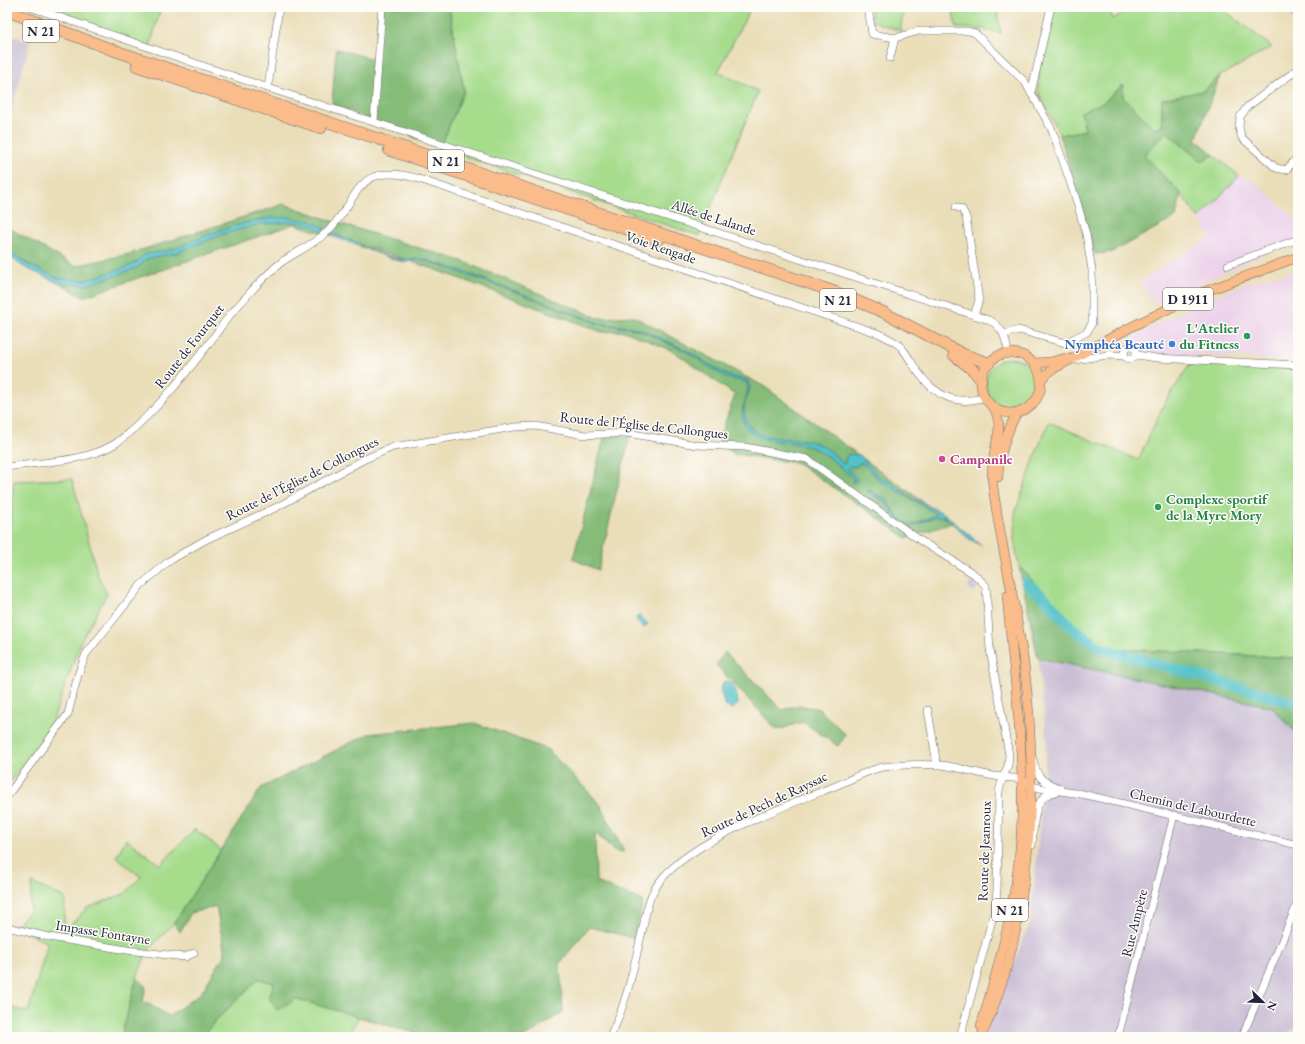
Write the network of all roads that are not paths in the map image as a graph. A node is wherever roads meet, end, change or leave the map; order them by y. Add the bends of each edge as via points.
1 (279, 7) edge
2 (382, 7) edge
3 (868, 7) edge
4 (1051, 7) edge
5 (34, 8) edge
6 (7, 11) edge
7 (7, 19) edge
8 (895, 38) junction
9 (890, 58) dead end
10 (1298, 70) edge
11 (268, 88) junction
12 (1031, 93) junction
13 (374, 121) junction
14 (1298, 157) edge
15 (360, 186) joint
16 (956, 207) dead end
17 (1298, 239) edge
18 (1298, 257) edge
19 (1228, 265) dead end
20 (974, 315) junction
21 (1004, 334) junction
22 (1008, 353) junction
23 (1083, 353) junction
24 (1068, 361) junction
25 (989, 363) junction
26 (1034, 363) junction
27 (1298, 365) edge
28 (1041, 379) junction
29 (981, 380) junction
30 (984, 397) junction
31 (994, 408) junction
32 (1018, 412) junction
33 (7, 467) edge
34 (997, 508) junction
35 (1002, 545) junction
36 (986, 586) joint
37 (928, 710) dead end
38 (1030, 741) junction
39 (937, 765) junction
40 (1003, 777) junction
41 (1022, 779) junction
42 (1031, 786) junction
43 (1082, 794) junction
44 (7, 796) edge
45 (1174, 815) junction
46 (1298, 845) edge
47 (1298, 902) edge
48 (1020, 905) junction
49 (7, 927) edge
50 (194, 952) dead end
51 (610, 1037) edge
52 (960, 1037) edge
53 (980, 1037) edge
54 (1118, 1037) edge
55 (1242, 1037) edge

1 - 11 street
2 - 13 street
3 - 8 street via 872,34
4 - 12 street
5 - 11 street, Allée de Lalande
6 - 25 highway, N 21 via 116,51 838,293 891,315 965,355
7 - 29 highway, N 21 via 147,70 836,299 945,350 973,370
8 - 9 street
8 - 12 street via 919,32 975,33 1025,82
10 - 14 street via 1247,107 1240,117 1239,128 1242,138 1276,168 1286,170
11 - 13 street, Allée de Lalande
12 - 21 street via 1055,138 1086,234 1092,270 1092,324 1086,332 1065,342 1018,330
13 - 20 street, Allée de Lalande
15 - 30 street, Voie Rengade via 382,174 416,178 880,334 900,346 933,390 958,401
15 - 33 street, Route de Fourquet via 331,227 282,262 236,307 152,413 114,444 95,454
16 - 20 street via 962,209 966,217 979,300
17 - 19 street
18 - 23 main road, D 1911 via 1201,293
20 - 21 street, Allée de Lalande via 995,323
21 - 22 street
22 - 25 main road via 994,358
22 - 26 main road via 1021,354
23 - 24 main road, D 1911
23 - 26 main road, D 1911 via 1050,362
24 - 27 street via 1108,355 1125,356 1124,350 1131,346 1136,349 1137,354 1156,358
24 - 28 main road, D 1911
25 - 29 main road
26 - 28 main road
28 - 32 main road via 1038,395 1033,403
29 - 30 main road
30 - 31 main road
31 - 32 main road via 1009,413
31 - 34 main road, N 21 via 999,425 993,470
32 - 34 main road, N 21 via 1010,426 998,470
34 - 35 main road, N 21
35 - 38 main road, N 21 via 1024,662
35 - 41 main road, N 21
36 - 40 street, Route de Jeanroux via 990,649 1009,755
36 - 44 street, Route de l’Église de Collongues via 974,574 921,541 807,459 744,447 696,445 627,433 585,435 536,426 393,447 365,459 277,507 205,540 169,561 141,585 86,654 68,714
37 - 39 street
38 - 42 main road, N 21
38 - 43 street via 1035,768 1040,778 1046,784
39 - 40 street, Route de Pech de Rayssac
39 - 51 street, Route de Pech de Rayssac via 882,767 726,833 671,869 650,897 632,977
40 - 41 street
40 - 52 street, Route de Jeanroux via 999,791 995,909
41 - 42 street
41 - 53 main road, N 21 via 1018,865 1004,942
42 - 43 street
42 - 48 main road, N 21 via 1027,853
43 - 45 street, Chemin de Labourdette
43 - 48 street via 1048,794 1038,805 1025,892
45 - 46 street, Chemin de Labourdette
45 - 54 street, Rue Ampère
47 - 55 street
48 - 53 main road, N 21 via 995,1007
49 - 50 street, Impasse Fontayne via 49,937 135,951 185,957

